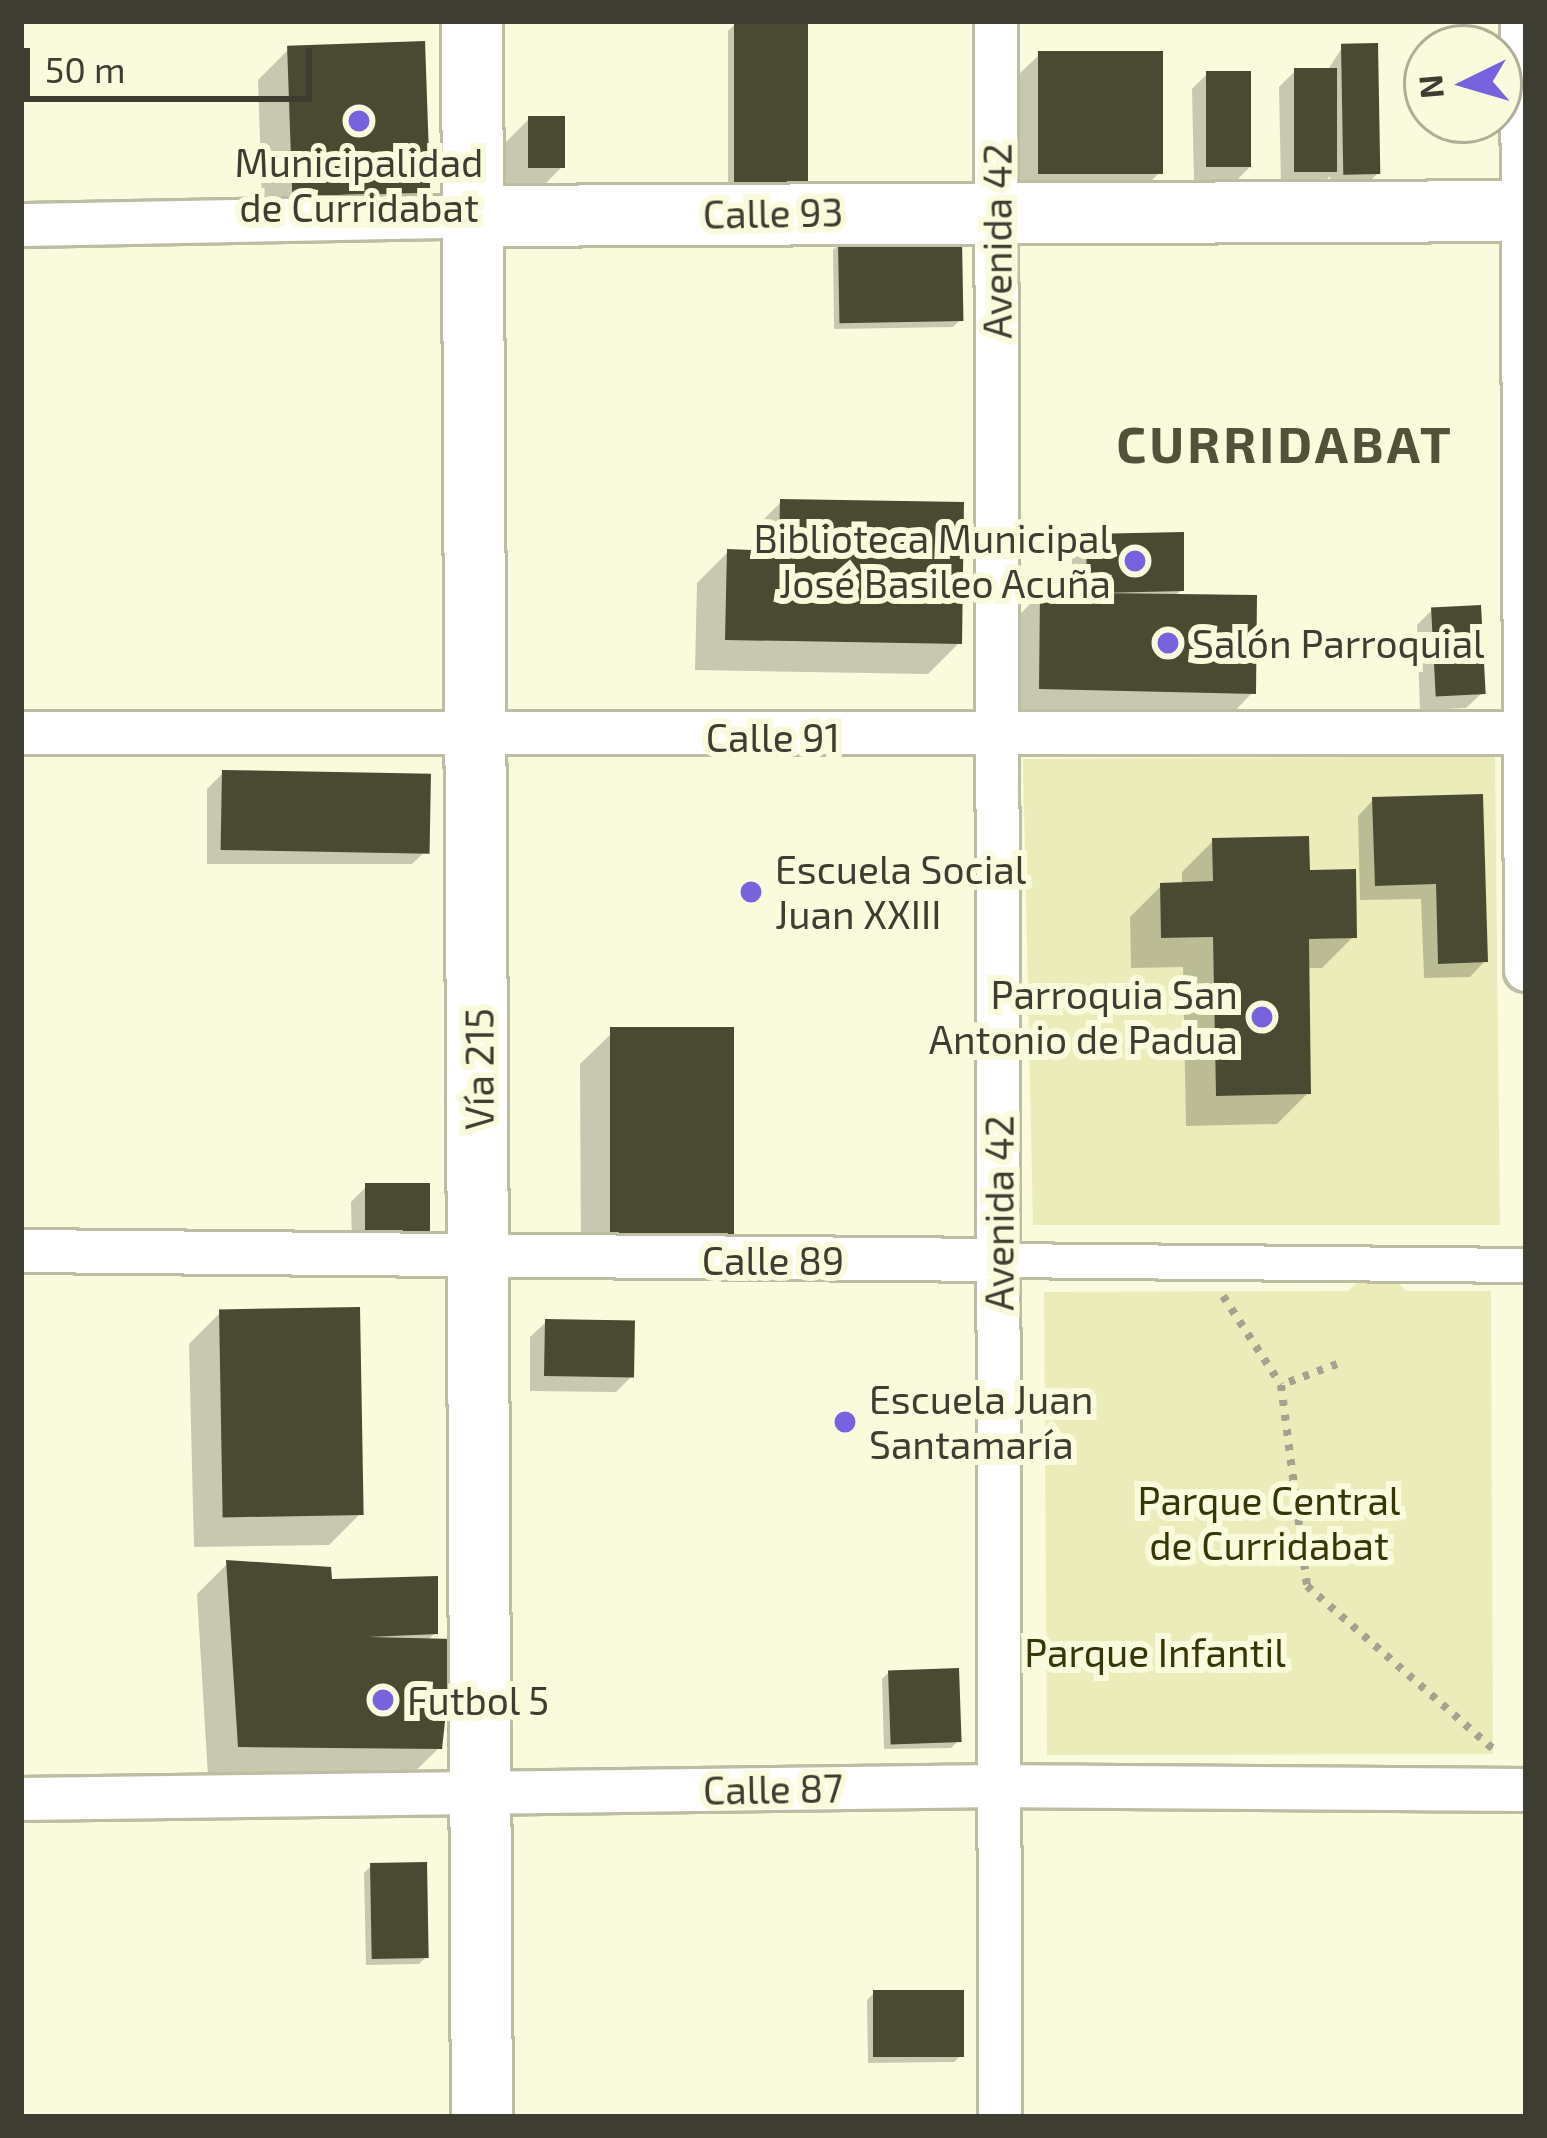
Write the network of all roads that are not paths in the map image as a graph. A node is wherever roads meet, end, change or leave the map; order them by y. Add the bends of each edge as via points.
1 (472, 21) edge
2 (997, 21) edge
3 (1522, 21) edge
4 (997, 211) junction
5 (1524, 211) edge
6 (474, 216) junction
7 (21, 225) edge
8 (21, 734) edge
9 (1525, 734) edge
10 (1000, 736) junction
11 (477, 739) junction
12 (1526, 970) edge
13 (21, 1251) edge
14 (479, 1259) junction
15 (998, 1260) junction
16 (1526, 1265) edge
17 (1517, 1776) edge
18 (998, 1786) junction
19 (484, 1794) junction
20 (21, 1799) edge
21 (482, 2117) edge
22 (1000, 2117) edge

1 - 6 main road, Vía 215
2 - 4 street, Avenida 42
3 - 5 street
4 - 5 main road, Calle 93
4 - 6 main road, Calle 93
4 - 10 street, Avenida 42
5 - 9 street
6 - 7 street, Calle 93
6 - 11 main road, Vía 215
8 - 11 street, Calle 91
9 - 10 street, Calle 91
9 - 12 street
10 - 11 street, Calle 91
10 - 15 street, Avenida 42
11 - 14 main road, Vía 215
13 - 14 street, Calle 89
14 - 15 street, Calle 89
14 - 19 main road, Vía 215
15 - 16 street, Calle 89
15 - 18 street, Avenida 42
17 - 18 street, Calle 87
18 - 19 street, Calle 87
18 - 22 street, Avenida 42
19 - 20 street, Calle 87
19 - 21 main road, Vía 215

